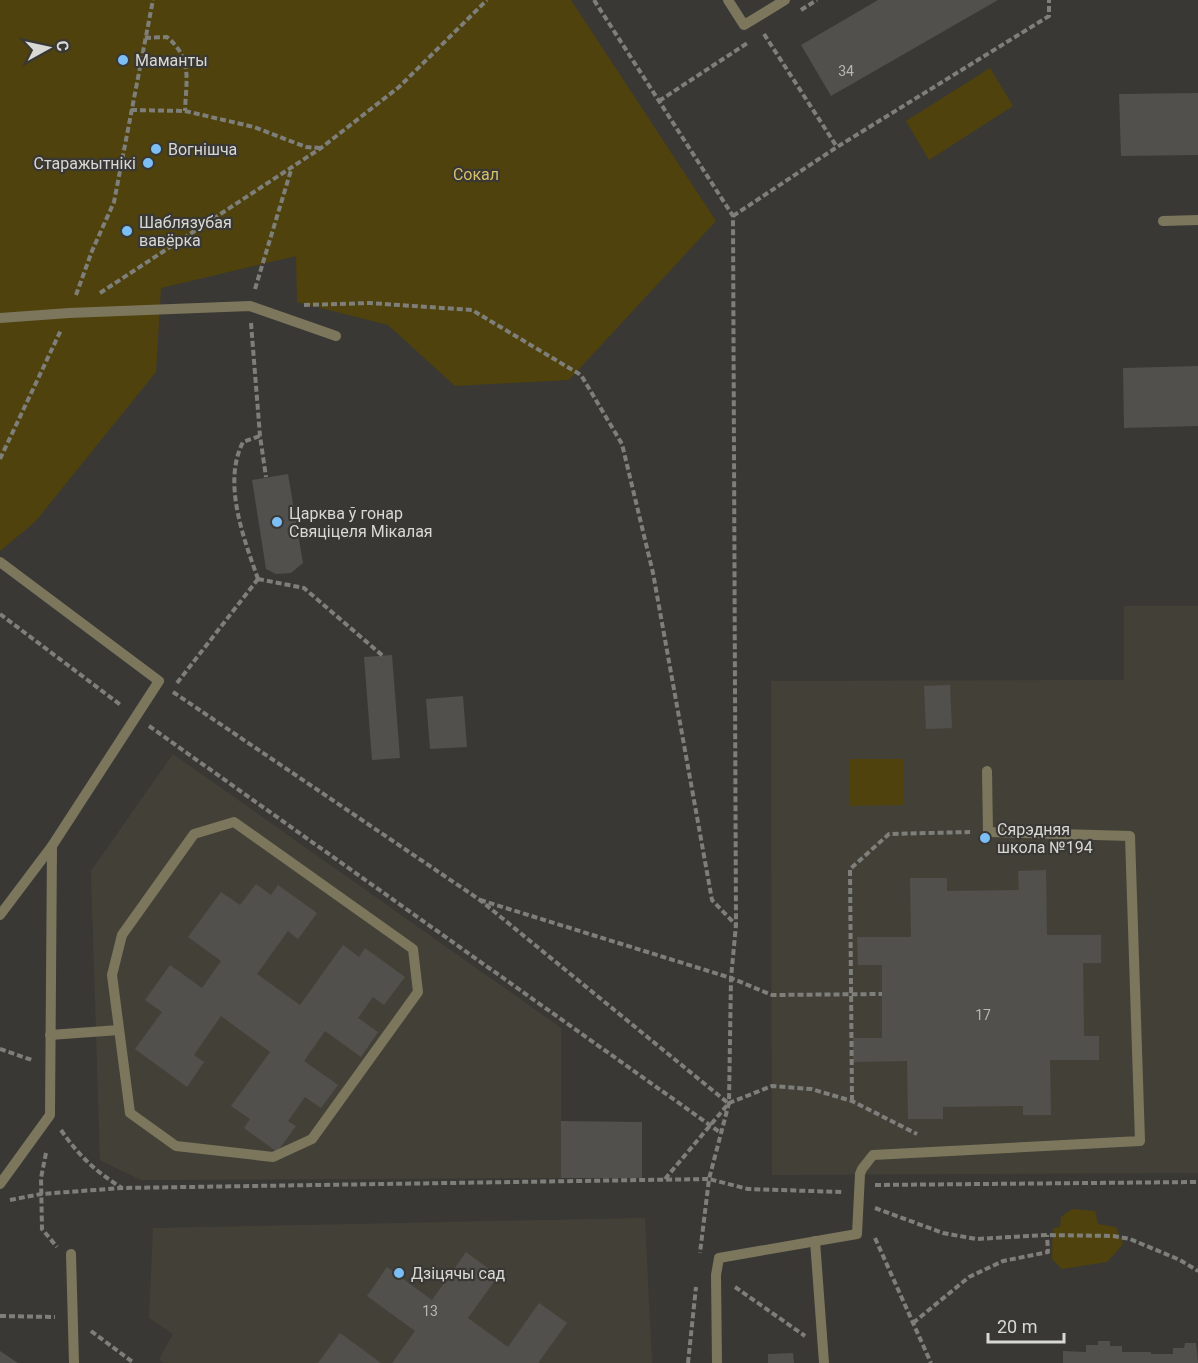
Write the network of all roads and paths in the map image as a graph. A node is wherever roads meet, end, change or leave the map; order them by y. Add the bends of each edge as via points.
1 (153, 0) edge
2 (487, 0) edge
3 (594, 0) edge
4 (600, 0) edge
5 (728, 0) edge
6 (785, 0) edge
7 (817, 0) edge
8 (1049, 0) edge
9 (601, 11) junction
10 (799, 11) dead end
11 (754, 19) junction
12 (772, 27) dead end
13 (763, 33) junction
14 (145, 38) junction
15 (659, 101) junction
16 (131, 110) junction
17 (185, 111) junction
18 (837, 147) junction
19 (321, 148) junction
20 (292, 167) junction
21 (733, 216) junction
22 (1198, 220) edge
23 (1163, 221) dead end
24 (98, 294) dead end
25 (294, 305) dead end
26 (250, 306) junction
27 (69, 314) junction
28 (0, 318) edge
29 (336, 336) dead end
30 (260, 436) junction
31 (0, 459) edge
32 (266, 477) dead end
33 (0, 562) edge
34 (258, 579) junction
35 (0, 614) edge
36 (383, 656) dead end
37 (159, 681) junction
38 (172, 690) junction
39 (136, 716) junction
40 (987, 771) dead end
41 (988, 832) junction
42 (52, 846) junction
43 (480, 900) junction
44 (0, 915) edge
45 (736, 925) junction
46 (731, 978) junction
47 (851, 994) junction
48 (882, 994) dead end
49 (119, 1030) junction
50 (50, 1035) junction
51 (0, 1049) edge
52 (50, 1066) junction
53 (852, 1101) junction
54 (729, 1103) junction
55 (710, 1126) junction
56 (721, 1133) junction
57 (53, 1135) dead end
58 (919, 1135) dead end
59 (49, 1145) dead end
60 (666, 1179) junction
61 (709, 1179) junction
62 (1198, 1182) edge
63 (0, 1184) edge
64 (859, 1186) junction
65 (122, 1188) junction
66 (842, 1192) junction
67 (41, 1194) junction
68 (858, 1201) junction
69 (0, 1202) edge
70 (1047, 1235) junction
71 (874, 1236) dead end
72 (815, 1241) junction
73 (71, 1254) joint
74 (1198, 1271) edge
75 (716, 1275) junction
76 (697, 1282) dead end
77 (0, 1316) edge
78 (73, 1317) junction
79 (913, 1323) junction
80 (822, 1347) junction
81 (74, 1363) edge
82 (134, 1363) edge
83 (688, 1363) edge
84 (717, 1363) edge
85 (824, 1363) edge
86 (930, 1363) edge

1 - 14 path
2 - 19 path via 399,87
3 - 9 path
4 - 9 path
5 - 11 lane via 744,25
6 - 11 lane
7 - 10 path
8 - 18 path via 1049,16
9 - 15 path
11 - 13 path
12 - 13 path
13 - 15 path
13 - 18 path
14 - 16 path
14 - 17 path via 167,37 179,46 186,63
15 - 21 path
16 - 17 path
16 - 27 path via 114,202
17 - 19 path
18 - 21 path
19 - 20 path
20 - 24 path
20 - 26 path
21 - 45 path
22 - 23 lane
25 - 45 path via 370,303 472,310 581,375 622,444 653,573 712,900
26 - 27 lane
26 - 29 lane
26 - 30 path
27 - 28 lane
27 - 31 path
30 - 32 path
30 - 34 path via 243,442 236,456 235,480 239,525
33 - 37 lane
34 - 36 path via 304,588
34 - 38 path
35 - 39 path
37 - 38 path
37 - 39 lane
38 - 43 path
39 - 42 lane
39 - 55 path
40 - 41 lane
41 - 47 path via 889,834 850,868
41 - 64 lane via 1130,836 1140,1141 873,1155 862,1169
42 - 44 lane
42 - 50 lane
43 - 46 path
43 - 54 path
45 - 46 path
46 - 47 path via 772,995
46 - 54 path
47 - 48 path
47 - 53 path
49 - 49 lane via 130,1113 176,1146 273,1157 312,1139 418,992 413,949 234,822 194,834 122,935 112,975
49 - 50 lane
50 - 52 lane
51 - 52 path
52 - 63 lane via 50,1115
53 - 54 path via 811,1089 772,1086
53 - 58 path
54 - 55 path
54 - 56 path
55 - 56 path
55 - 60 path
56 - 61 path
57 - 65 path via 57,1125 78,1154
59 - 67 path
60 - 61 path
60 - 65 path
61 - 66 path via 748,1189
61 - 75 path via 699,1259
62 - 64 path
64 - 66 path
64 - 68 lane
65 - 67 path
66 - 68 path
67 - 69 path
67 - 73 path via 42,1229 55,1245
68 - 70 path via 943,1233 976,1239
68 - 72 lane via 857,1234
70 - 74 path via 1130,1239
70 - 79 path via 1048,1252 1003,1261 969,1277
71 - 79 path
72 - 75 lane via 719,1258
72 - 80 lane
73 - 78 lane
75 - 80 path
75 - 84 lane
76 - 83 path
77 - 78 path
78 - 81 lane
78 - 82 path
79 - 86 path
80 - 85 lane

